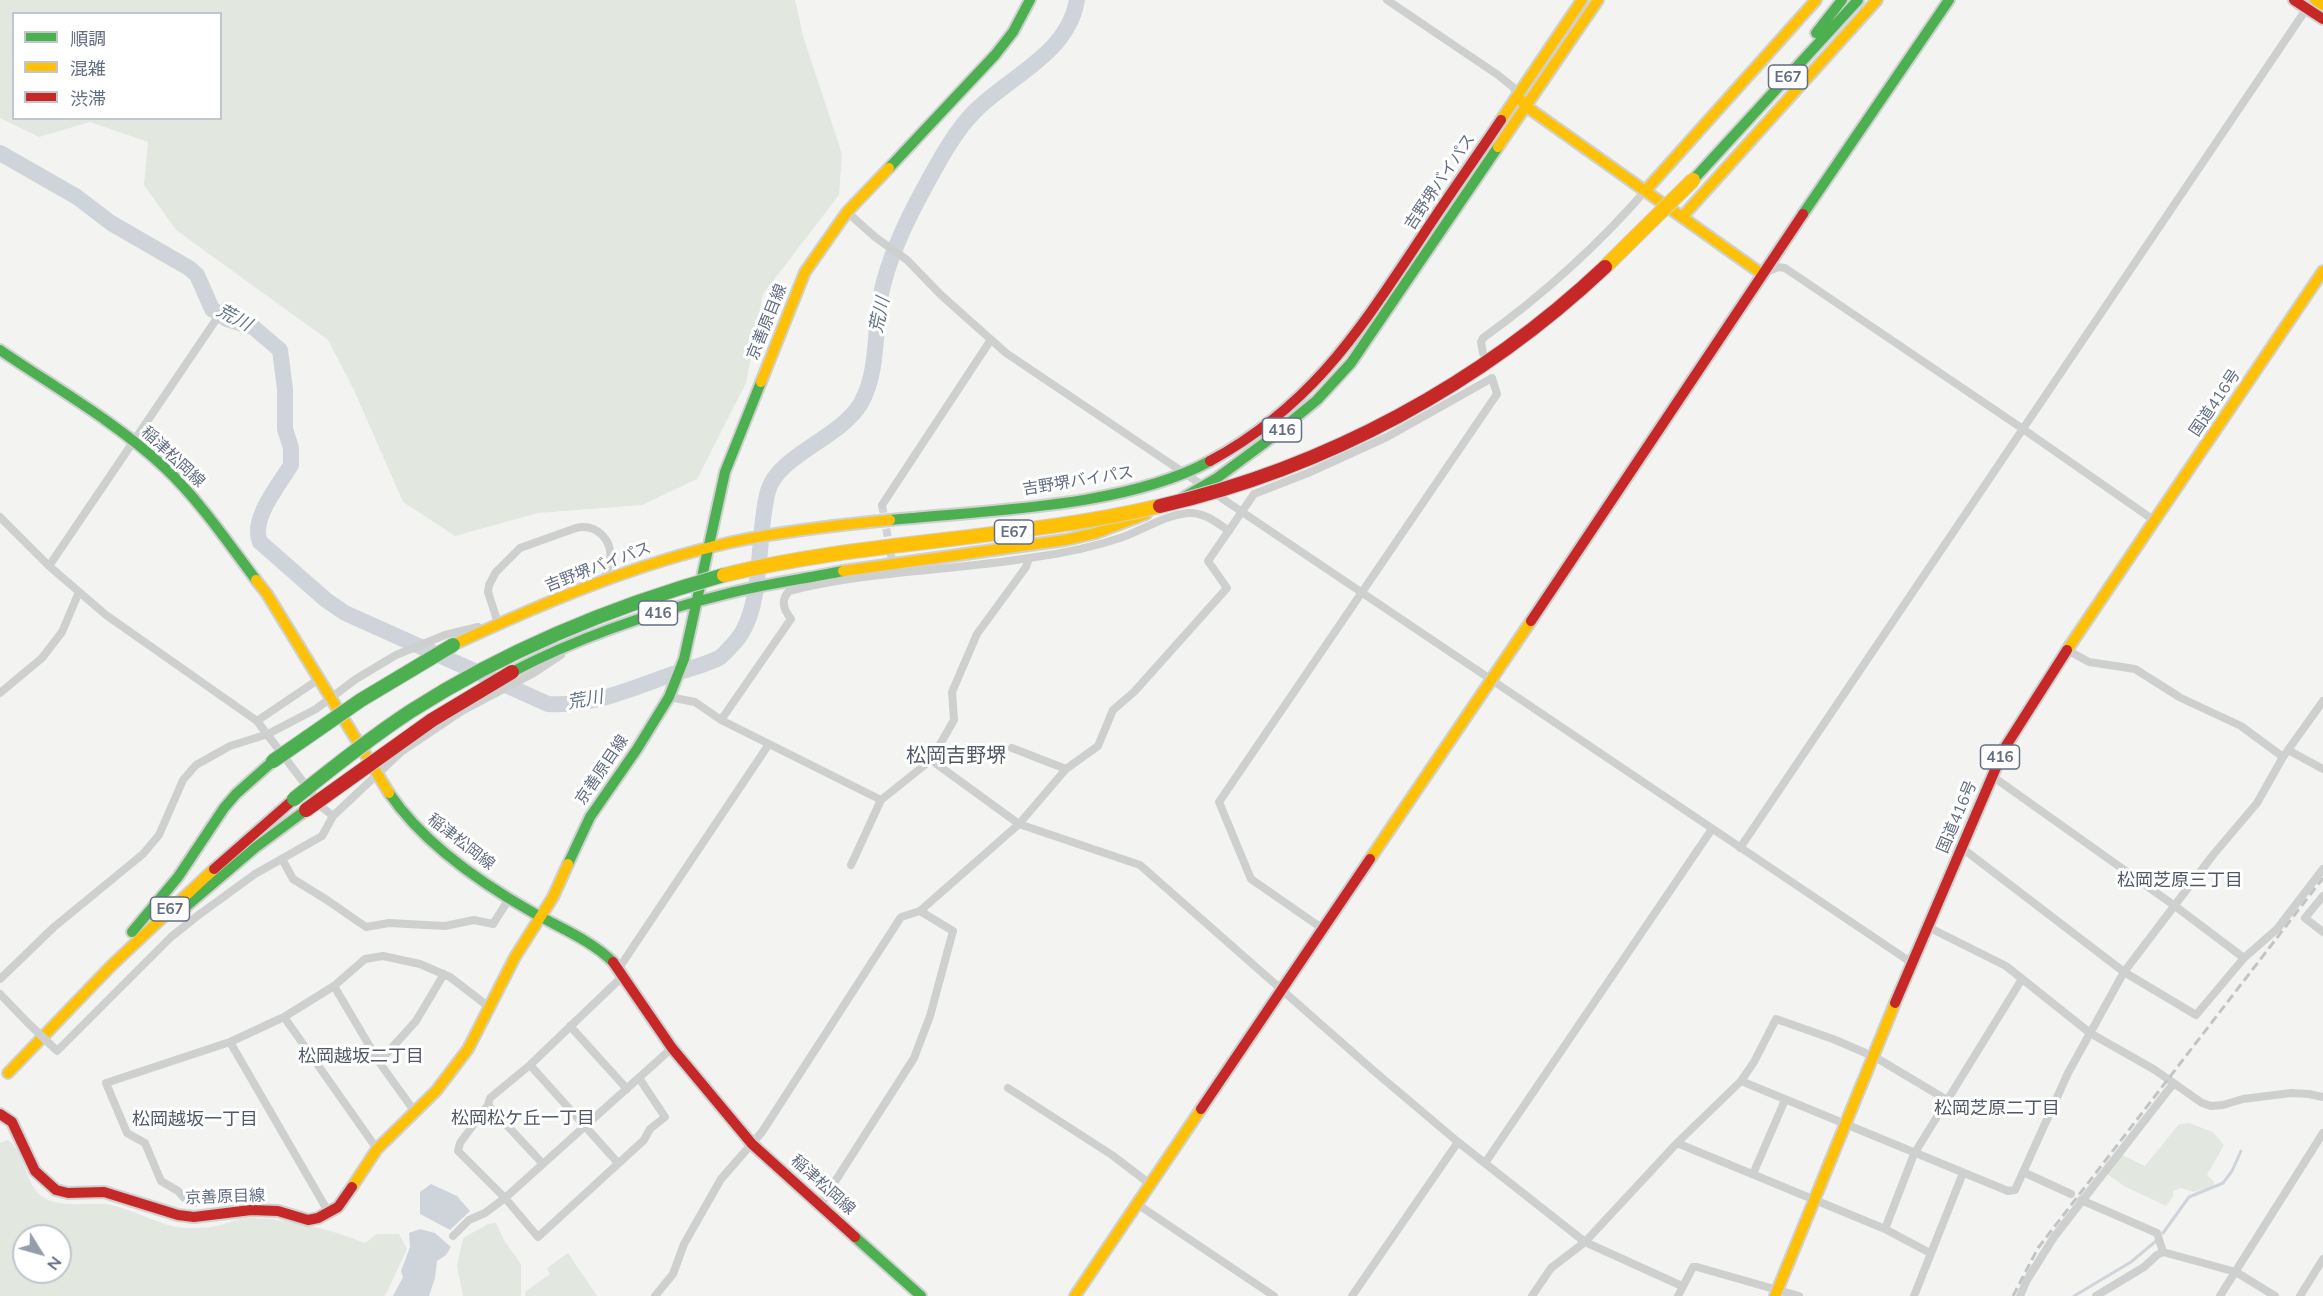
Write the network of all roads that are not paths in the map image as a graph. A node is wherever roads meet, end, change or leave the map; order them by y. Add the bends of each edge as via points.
1 (1030, 0) edge
2 (1387, 0) edge
3 (1582, 0) edge
4 (1598, 0) edge
5 (1816, 0) edge
6 (1842, 0) edge
7 (1858, 0) edge
8 (1877, 0) edge
9 (1949, 0) edge
10 (2294, 0) edge
11 (2311, 3) edge
12 (2323, 5) edge
13 (2323, 19) edge
14 (1523, 101) junction
15 (1717, 154) junction
16 (1646, 190) junction
17 (847, 212) junction
18 (1683, 216) junction
19 (2323, 271) edge
20 (1762, 274) junction
21 (226, 305) dead end
22 (990, 341) junction
23 (0, 350) edge
24 (1483, 353) dead end
25 (2023, 429) junction
26 (133, 442) junction
27 (1187, 473) junction
28 (1205, 486) junction
29 (882, 505) tunnel mouth
30 (1242, 511) junction
31 (0, 517) edge
32 (2155, 521) junction
33 (1229, 531) junction
34 (709, 547) junction
35 (1029, 558) junction
36 (49, 566) junction
37 (603, 580) junction
38 (79, 592) junction
39 (1361, 592) junction
40 (698, 602) junction
41 (532, 610) junction
42 (497, 620) junction
43 (449, 640) junction
44 (579, 644) junction
45 (2067, 650) junction
46 (319, 679) junction
47 (1491, 681) junction
48 (0, 693) edge
49 (669, 697) junction
50 (331, 698) junction
51 (2323, 701) edge
52 (721, 720) junction
53 (257, 721) junction
54 (268, 734) junction
55 (769, 744) junction
56 (1012, 748) dead end
57 (2285, 754) junction
58 (931, 760) junction
59 (1066, 769) junction
60 (2323, 769) edge
61 (376, 775) junction
62 (1992, 776) junction
63 (881, 801) junction
64 (333, 816) junction
65 (1019, 824) junction
66 (1712, 830) junction
67 (1740, 848) junction
68 (1962, 848) junction
69 (282, 859) junction
70 (851, 865) dead end
71 (2323, 868) edge
72 (2323, 896) edge
73 (509, 899) junction
74 (2175, 906) junction
75 (920, 911) junction
76 (539, 917) junction
77 (1928, 927) junction
78 (1323, 928) junction
79 (2323, 932) edge
80 (2244, 958) junction
81 (1912, 963) junction
82 (621, 972) junction
83 (2124, 972) junction
84 (444, 974) junction
85 (0, 979) edge
86 (2022, 979) junction
87 (334, 986) junction
88 (1282, 988) junction
89 (0, 994) edge
90 (489, 1007) junction
91 (284, 1017) junction
92 (52, 1026) junction
93 (570, 1026) junction
94 (2090, 1033) junction
95 (230, 1042) junction
96 (672, 1048) junction
97 (1875, 1057) junction
98 (379, 1062) junction
99 (530, 1065) junction
100 (8, 1073) dead end
101 (639, 1078) junction
102 (1741, 1081) junction
103 (2173, 1084) junction
104 (1008, 1088) dead end
105 (627, 1089) junction
106 (2323, 1097) edge
107 (1785, 1100) junction
108 (1947, 1100) junction
109 (488, 1106) junction
110 (415, 1112) junction
111 (0, 1114) edge
112 (585, 1126) junction
113 (1846, 1126) junction
114 (2323, 1132) edge
115 (1458, 1142) junction
116 (1677, 1143) junction
117 (752, 1144) junction
118 (377, 1149) junction
119 (1914, 1154) junction
120 (618, 1163) junction
121 (1485, 1163) junction
122 (543, 1164) junction
123 (2023, 1172) junction
124 (1963, 1173) junction
125 (1753, 1174) junction
126 (1150, 1184) junction
127 (2071, 1194) dead end
128 (505, 1198) junction
129 (2082, 1200) junction
130 (1815, 1201) junction
131 (1137, 1204) junction
132 (820, 1205) junction
133 (251, 1210) junction
134 (329, 1213) junction
135 (1885, 1229) junction
136 (453, 1236) dead end
137 (1585, 1242) junction
138 (2163, 1252) junction
139 (1930, 1253) junction
140 (2323, 1259) edge
141 (2236, 1272) junction
142 (1682, 1286) junction
143 (1776, 1293) edge
144 (655, 1296) edge
145 (921, 1296) edge
146 (1075, 1296) edge
147 (1274, 1296) edge
148 (1352, 1296) edge
149 (1532, 1296) edge
150 (1678, 1296) edge
151 (1799, 1296) edge
152 (1914, 1296) edge
153 (2020, 1296) edge
154 (2096, 1296) edge
155 (2220, 1296) edge
156 (2275, 1296) edge
157 (2300, 1296) edge

1 - 17 main road, 京善原目線 via 995,55
2 - 14 street via 1498,75
3 - 14 main road, 吉野堺バイパス / 416
4 - 14 main road, 吉野堺バイパス / 416
5 - 16 main road
6 - 15 main road, E67
7 - 15 main road, E67
8 - 18 main road
9 - 20 main road
10 - 11 main road
11 - 12 main road
11 - 13 main road
11 - 25 street
14 - 16 main road
14 - 27 main road, 吉野堺バイパス / 416 via 1339,356 1307,391 1257,432
14 - 28 main road, 吉野堺バイパス / 416 via 1351,363 1297,418
15 - 92 main road, E67, bridge via 1604,271 1515,344 1419,406 1314,457 1210,493 1125,514 740,570 658,593 571,626 471,675 395,722 294,799 185,894
16 - 18 main road
16 - 24 street via 1596,243 1483,338
17 - 22 street via 908,260
17 - 34 main road, 京善原目線 via 805,272 723,478
18 - 20 main road
19 - 32 main road, 国道416号 / 416
20 - 25 street via 1785,268
20 - 47 main road
21 - 26 street
22 - 27 street
22 - 29 street
23 - 26 main road, 稲津松岡線
25 - 32 street
25 - 67 street
26 - 36 street
26 - 46 main road, 稲津松岡線 via 196,500 267,594
27 - 28 street
27 - 34 main road, 吉野堺バイパス / 416 via 1155,485 1087,500 775,534
28 - 30 street
28 - 40 main road, 吉野堺バイパス / 416 via 1122,524 1065,540 861,568
30 - 33 street
30 - 39 street
30 - 39 street via 1254,494 1387,437 1490,374 1497,394
31 - 36 street
32 - 45 main road, 国道416号 / 416
33 - 35 street via 1203,515 1174,515 1122,537
33 - 59 street via 1208,561 1227,588 1134,692 1113,710 1098,746
34 - 37 main road, 吉野堺バイパス / 416
34 - 40 main road, 京善原目線
35 - 52 street via 893,569 789,591 783,602 791,620
35 - 58 street via 977,634 952,692 954,720
36 - 38 street
37 - 41 main road, 吉野堺バイパス / 416
37 - 42 street via 610,559 607,543 599,531 584,526 520,548 491,580 488,592
38 - 48 street via 62,632 42,658
38 - 53 street
39 - 47 street
39 - 78 street via 1219,802 1251,879
40 - 44 main road, 吉野堺バイパス / 416 via 637,620
40 - 49 main road, 京善原目線
41 - 42 street
41 - 43 main road, 吉野堺バイパス / 416
42 - 43 street
43 - 50 street via 396,655
43 - 92 main road, 吉野堺バイパス, bridge via 345,708 251,779 224,808 163,896
44 - 61 street via 462,711
44 - 92 main road, 吉野堺バイパス, bridge via 512,672 394,744 238,862
45 - 57 street via 2089,662 2135,669
45 - 62 main road, 国道416号 / 416 via 2016,729
46 - 50 main road, 稲津松岡線
46 - 53 street
47 - 66 street
47 - 78 main road
49 - 52 street via 695,702
49 - 76 main road, 京善原目線 via 590,817 553,897
50 - 54 street
50 - 61 main road, 稲津松岡線
51 - 57 street
52 - 55 street
53 - 54 street
54 - 64 street
54 - 85 street via 230,746 196,765 183,780 159,835 143,854 54,927
55 - 63 street
55 - 82 street
56 - 59 street
57 - 60 street
57 - 74 street via 2257,802
58 - 63 street
58 - 65 street
59 - 65 street
61 - 64 street
61 - 73 main road, 稲津松岡線 via 420,832
62 - 68 main road, 国道416号 / 416
62 - 74 street
63 - 70 street
64 - 69 street via 322,836
65 - 75 street
65 - 88 street via 1140,865
66 - 67 street
66 - 121 street
67 - 81 street
68 - 77 main road, 国道416号 / 416
68 - 83 street
69 - 73 street via 293,879 366,927 389,923 445,926 474,920 493,924
69 - 89 street, bridge via 255,874 171,937 57,1051
71 - 80 street via 2277,929
72 - 79 street via 2305,918
73 - 76 main road, 稲津松岡線
74 - 80 street
74 - 83 street
75 - 117 street via 901,917
75 - 132 street via 953,931 930,1016 914,1058
76 - 82 main road, 稲津松岡線 via 609,958
76 - 90 main road, 京善原目線
77 - 81 main road, 国道416号 / 416
77 - 86 street via 2006,966
78 - 88 main road
80 - 83 street via 2196,1015
81 - 97 main road, 国道416号 / 416
82 - 93 street
82 - 96 main road, 稲津松岡線
83 - 94 street
84 - 87 street via 383,956 365,959
84 - 90 street
84 - 98 street via 416,1021
86 - 94 street
86 - 108 street
87 - 91 street
87 - 98 street
88 - 115 street
88 - 126 main road
90 - 110 main road, 京善原目線 via 452,1073
91 - 95 street
91 - 118 street
92 - 100 main road, E67
93 - 99 street
93 - 105 street
94 - 103 street
94 - 123 street
95 - 133 street via 106,1083 127,1133 145,1143 161,1181 189,1203 241,1201
95 - 134 street
96 - 101 street
96 - 117 main road, 稲津松岡線
97 - 102 street via 1776,1020
97 - 108 street
97 - 113 main road, 国道416号 / 416
98 - 110 street
99 - 109 street via 490,1098
99 - 112 street
101 - 105 street
101 - 120 street via 665,1117
102 - 107 street
102 - 116 street
103 - 106 street via 2211,1106 2291,1093
103 - 129 street
104 - 126 street
105 - 112 street
107 - 113 street
107 - 125 street
108 - 119 street
109 - 122 street
109 - 128 street via 458,1151
110 - 118 main road, 京善原目線
111 - 133 main road, 京善原目線 via 12,1122 36,1171 56,1190 104,1192 194,1217
112 - 120 street
112 - 122 street
113 - 119 street
113 - 130 main road, 国道416号 / 416
114 - 141 street
115 - 121 street
115 - 148 street
116 - 125 street
116 - 137 street
117 - 132 main road, 稲津松岡線
117 - 144 street via 721,1179 684,1244 673,1274
118 - 134 main road, 京善原目線 via 338,1207
119 - 124 street
119 - 135 street
120 - 128 street via 538,1237
121 - 137 street
122 - 128 street
123 - 124 street via 2015,1190 2008,1191
123 - 127 street
124 - 139 street
125 - 130 street
126 - 131 main road
128 - 136 street via 469,1220
129 - 138 street via 2157,1233
129 - 153 street via 2040,1257
130 - 135 street
130 - 143 main road, 国道416号 / 416
131 - 146 main road
131 - 147 street
132 - 145 main road, 稲津松岡線
133 - 134 main road, 京善原目線 via 278,1211 308,1220
135 - 139 street
137 - 142 street
137 - 149 street via 1551,1268
138 - 141 street
138 - 154 street
139 - 152 street
140 - 157 street
141 - 155 street
141 - 156 street
142 - 143 street via 1689,1272 1697,1267
142 - 150 street
143 - 151 street

